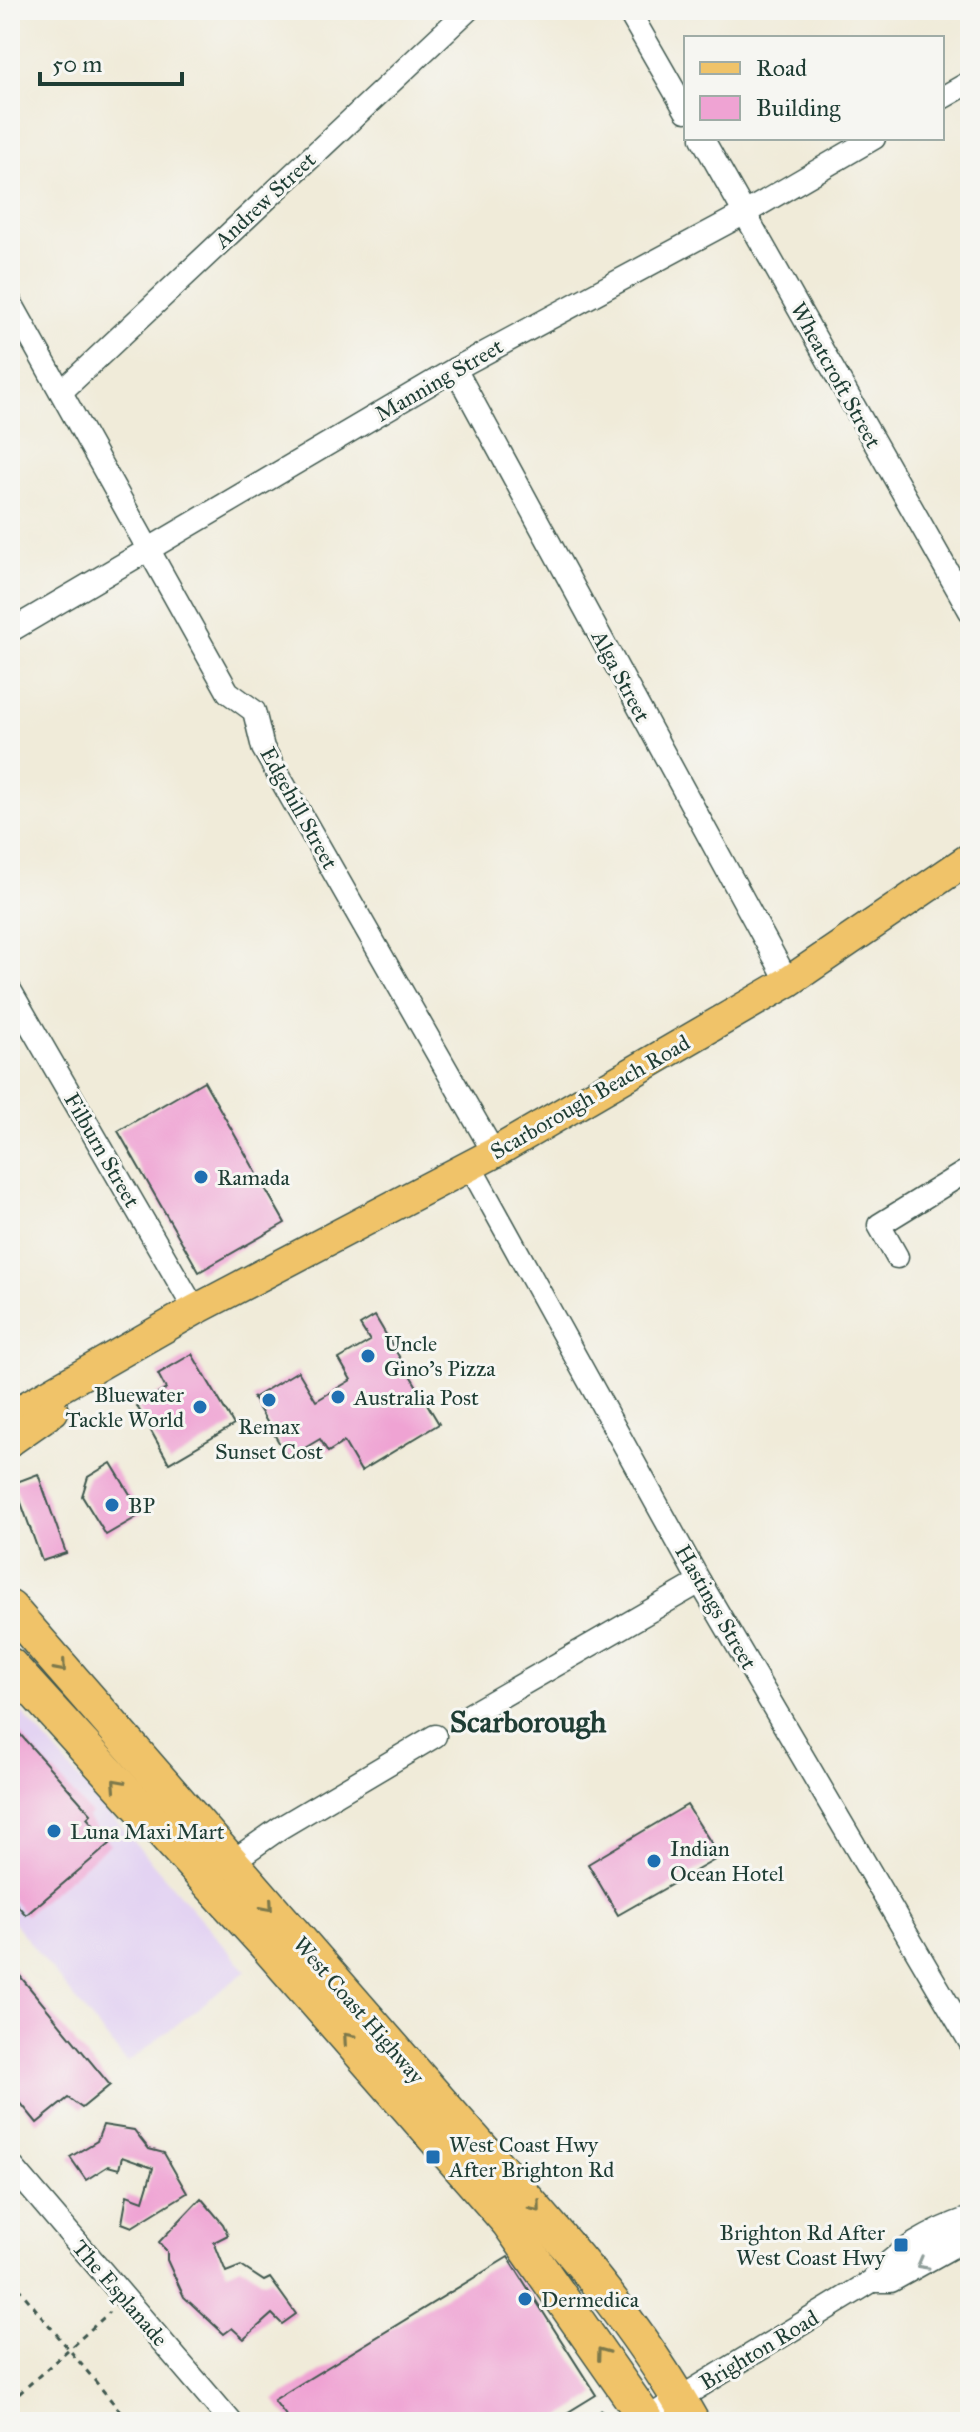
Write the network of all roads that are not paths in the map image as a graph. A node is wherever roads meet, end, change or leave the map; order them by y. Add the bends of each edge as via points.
1 (468, 10) edge
2 (628, 10) edge
3 (970, 82) edge
4 (944, 97) edge
5 (684, 108) edge
6 (703, 140) edge
7 (871, 140) edge
8 (745, 213) junction
9 (10, 301) edge
10 (455, 369) junction
11 (62, 391) junction
12 (151, 551) junction
13 (970, 611) edge
14 (10, 631) edge
15 (970, 858) edge
16 (788, 982) junction
17 (10, 990) edge
18 (482, 1160) junction
19 (970, 1169) edge
20 (897, 1257) dead end
21 (195, 1310) junction
22 (10, 1416) edge
23 (10, 1441) edge
24 (700, 1582) junction
25 (10, 1608) edge
26 (10, 1665) edge
27 (464, 1718) dead end
28 (435, 1736) dead end
29 (230, 1863) junction
30 (970, 2042) edge
31 (10, 2164) edge
32 (970, 2218) edge
33 (970, 2237) edge
34 (872, 2281) junction
35 (686, 2410) edge
36 (640, 2421) edge
37 (231, 2422) edge

1 - 11 street, Andrew Street
2 - 5 street
3 - 4 street
6 - 8 street, Wheatcroft Street
7 - 8 street, Manning Street
8 - 10 street, Manning Street
8 - 13 street, Wheatcroft Street
9 - 11 street, Edgehill Street
10 - 12 street, Manning Street
10 - 16 street, Alga Street
11 - 12 street, Edgehill Street
12 - 14 street, Manning Street
12 - 18 street, Edgehill Street via 228,692 254,711 263,748
15 - 16 main road, Scarborough Beach Road
16 - 18 main road, Scarborough Beach Road
17 - 21 street, Filburn Street
18 - 21 main road, Scarborough Beach Road
18 - 24 street, Hastings Street
19 - 20 street via 879,1225
21 - 22 main road, Scarborough Beach Road
21 - 23 main road, Scarborough Beach Road
24 - 27 street
24 - 30 street, Hastings Street
25 -> 29 highway, West Coast Highway
36 -> 26 highway, West Coast Highway via 508,2222 265,1944
28 - 29 street
29 -> 35 highway, West Coast Highway via 526,2194 632,2327
31 - 37 street, The Esplanade
32 - 34 street, Brighton Road via 882,2266
33 -> 34 street, Brighton Road via 891,2281
34 - 35 street, Brighton Road
35 - 36 street, Brighton Road

